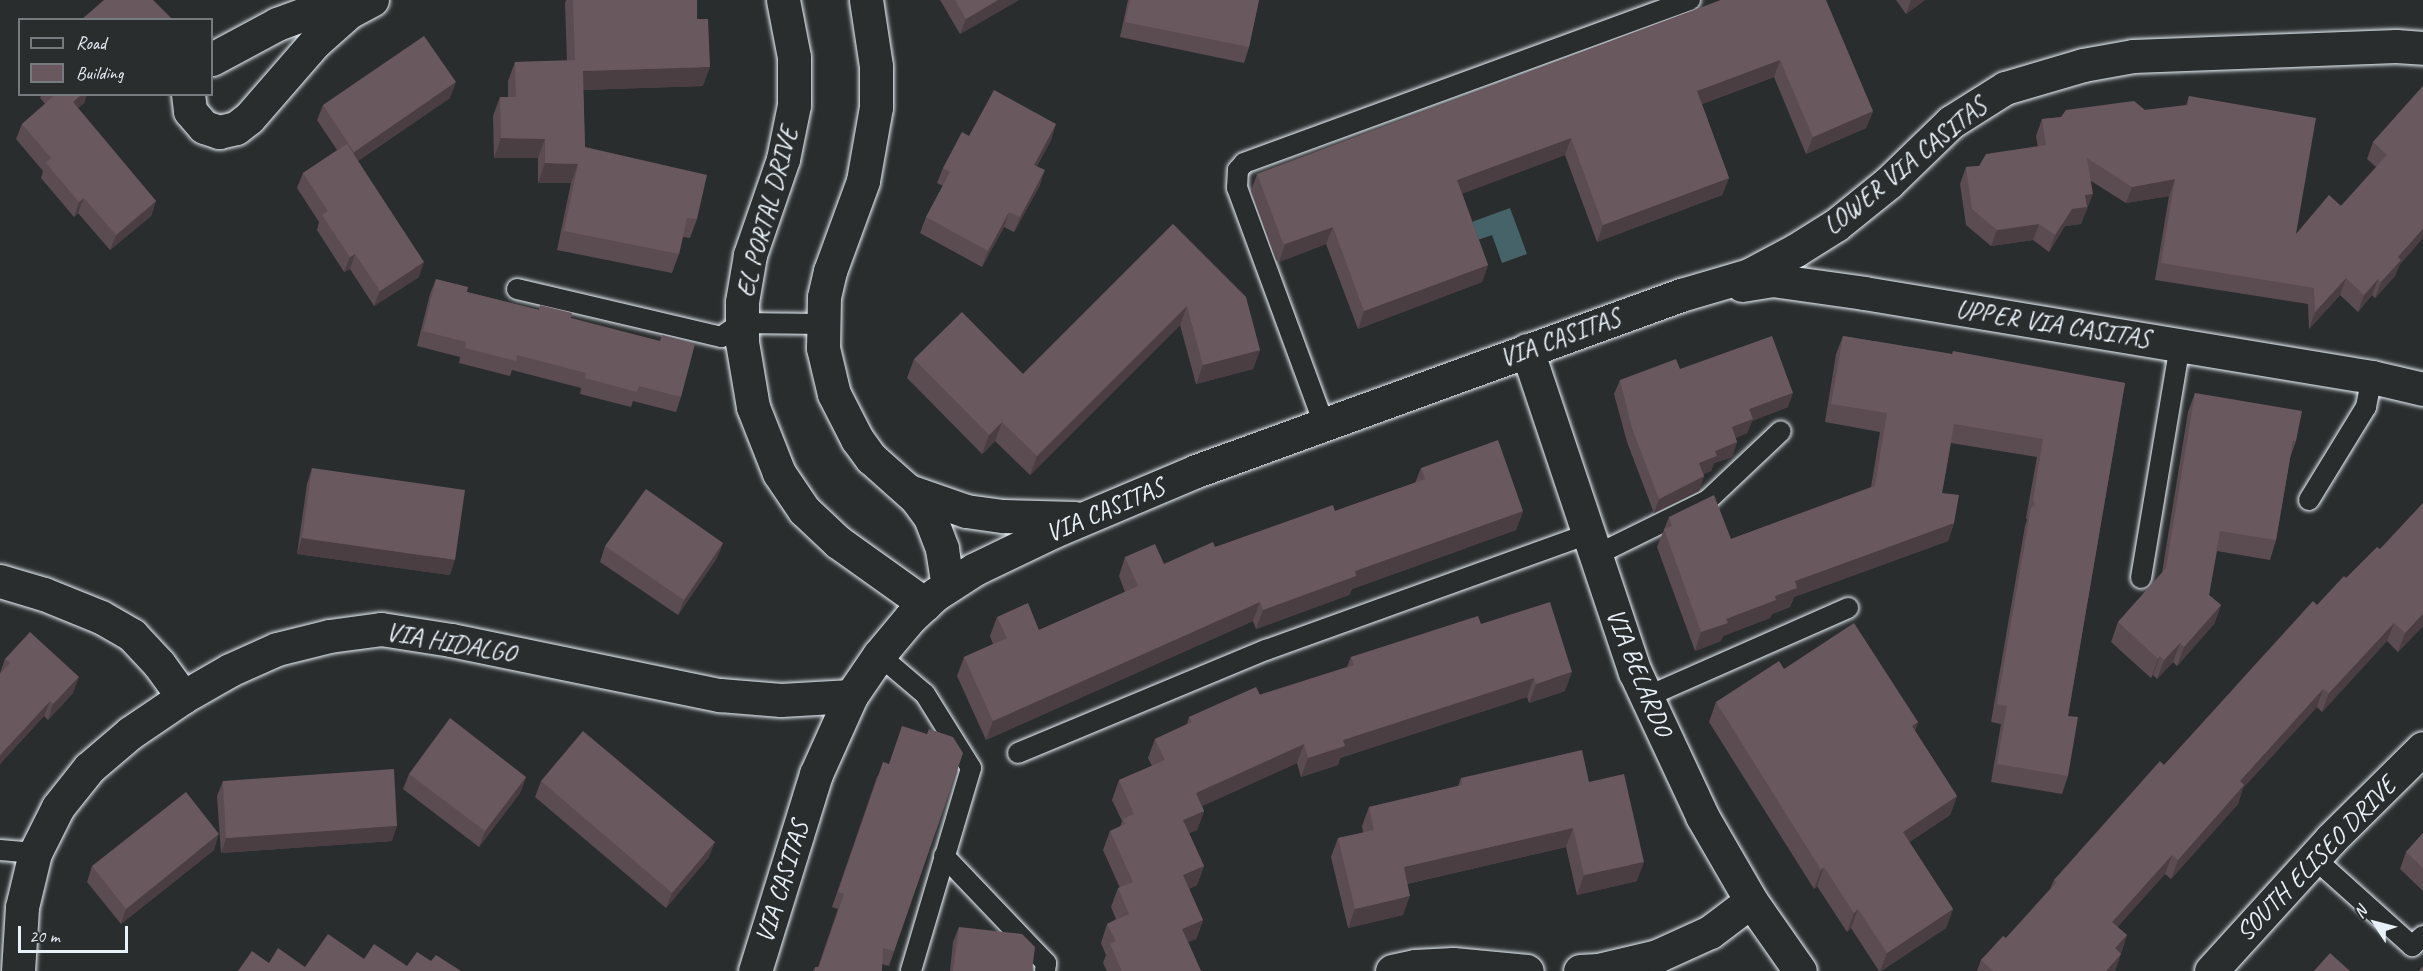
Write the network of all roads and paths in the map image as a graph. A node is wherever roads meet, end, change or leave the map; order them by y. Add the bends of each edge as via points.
1 (352, 0) edge
2 (372, 0) edge
3 (783, 0) edge
4 (866, 0) edge
5 (1690, 0) edge
6 (2423, 48) edge
7 (213, 57) edge
8 (188, 96) edge
9 (517, 289) dead end
10 (1681, 295) junction
11 (741, 323) junction
12 (822, 324) junction
13 (2180, 345) junction
14 (1527, 350) junction
15 (2372, 377) junction
16 (2423, 389) edge
17 (1324, 424) junction
18 (1781, 431) dead end
19 (908, 491) junction
20 (2309, 500) dead end
21 (1083, 518) junction
22 (1592, 545) junction
23 (2141, 578) dead end
24 (0, 581) edge
25 (936, 595) junction
26 (1848, 608) dead end
27 (879, 655) junction
28 (851, 696) junction
29 (183, 697) junction
30 (1646, 698) junction
31 (2423, 748) edge
32 (1018, 753) dead end
33 (0, 850) edge
34 (35, 853) junction
35 (944, 856) junction
36 (2314, 858) junction
37 (1751, 901) junction
38 (2423, 936) edge
39 (18, 971) edge
40 (755, 971) edge
41 (911, 971) edge
42 (1045, 971) edge
43 (1392, 971) edge
44 (1527, 971) edge
45 (1580, 971) edge
46 (1800, 971) edge
47 (2211, 971) edge

1 - 7 street via 277,24
2 - 8 street via 349,12 315,42 237,128 219,132 204,127 190,111
3 - 11 street, EL PORTAL DRIVE via 794,57 794,105 783,159 750,255
4 - 12 street via 876,66 871,145 863,181 830,271
5 - 17 lane via 1244,163 1238,171 1237,188
6 - 10 street, LOWER VIA CASITAS via 2133,56 2083,64 2004,88 1951,122 1888,183 1836,225 1749,275
9 - 11 lane via 721,337
10 - 13 street, UPPER VIA CASITAS via 1772,280
10 - 14 street, VIA CASITAS
11 - 12 lane
11 - 25 street, EL PORTAL DRIVE via 753,407 779,473 804,510 854,554
12 - 19 street via 827,371 844,416 871,458
13 - 15 street, UPPER VIA CASITAS
13 - 23 lane
14 - 17 street, VIA CASITAS
14 - 22 street, VIA BELARDO
15 - 16 street, UPPER VIA CASITAS
15 - 20 lane via 2366,407
17 - 21 street, VIA CASITAS
18 - 22 lane via 1708,500
19 - 21 street via 966,511
19 - 25 street via 935,526 945,561
21 - 25 street, VIA CASITAS via 996,558
22 - 30 street, VIA BELARDO
22 - 32 lane via 1266,650
24 - 29 street via 101,617 132,635
25 - 27 street, VIA CASITAS
26 - 30 lane
27 - 28 street, VIA CASITAS
27 - 35 lane via 925,694 971,768
28 - 29 street, VIA HIDALGO via 781,700 720,695 381,629 277,649
28 - 40 street, VIA CASITAS via 816,774
29 - 34 street, VIA HIDALGO via 130,733 89,768 58,807
30 - 37 street, VIA BELARDO via 1702,816
31 - 36 street, SOUTH ELISEO DRIVE
33 - 34 lane
34 - 39 street, VIA HIDALGO via 22,907
35 - 41 lane
35 - 42 lane via 1046,963
36 - 38 lane via 2412,946
36 - 47 street, SOUTH ELISEO DRIVE
37 - 45 street via 1710,932 1657,956
37 - 46 street, VIA BELARDO
43 - 44 street via 1453,964

